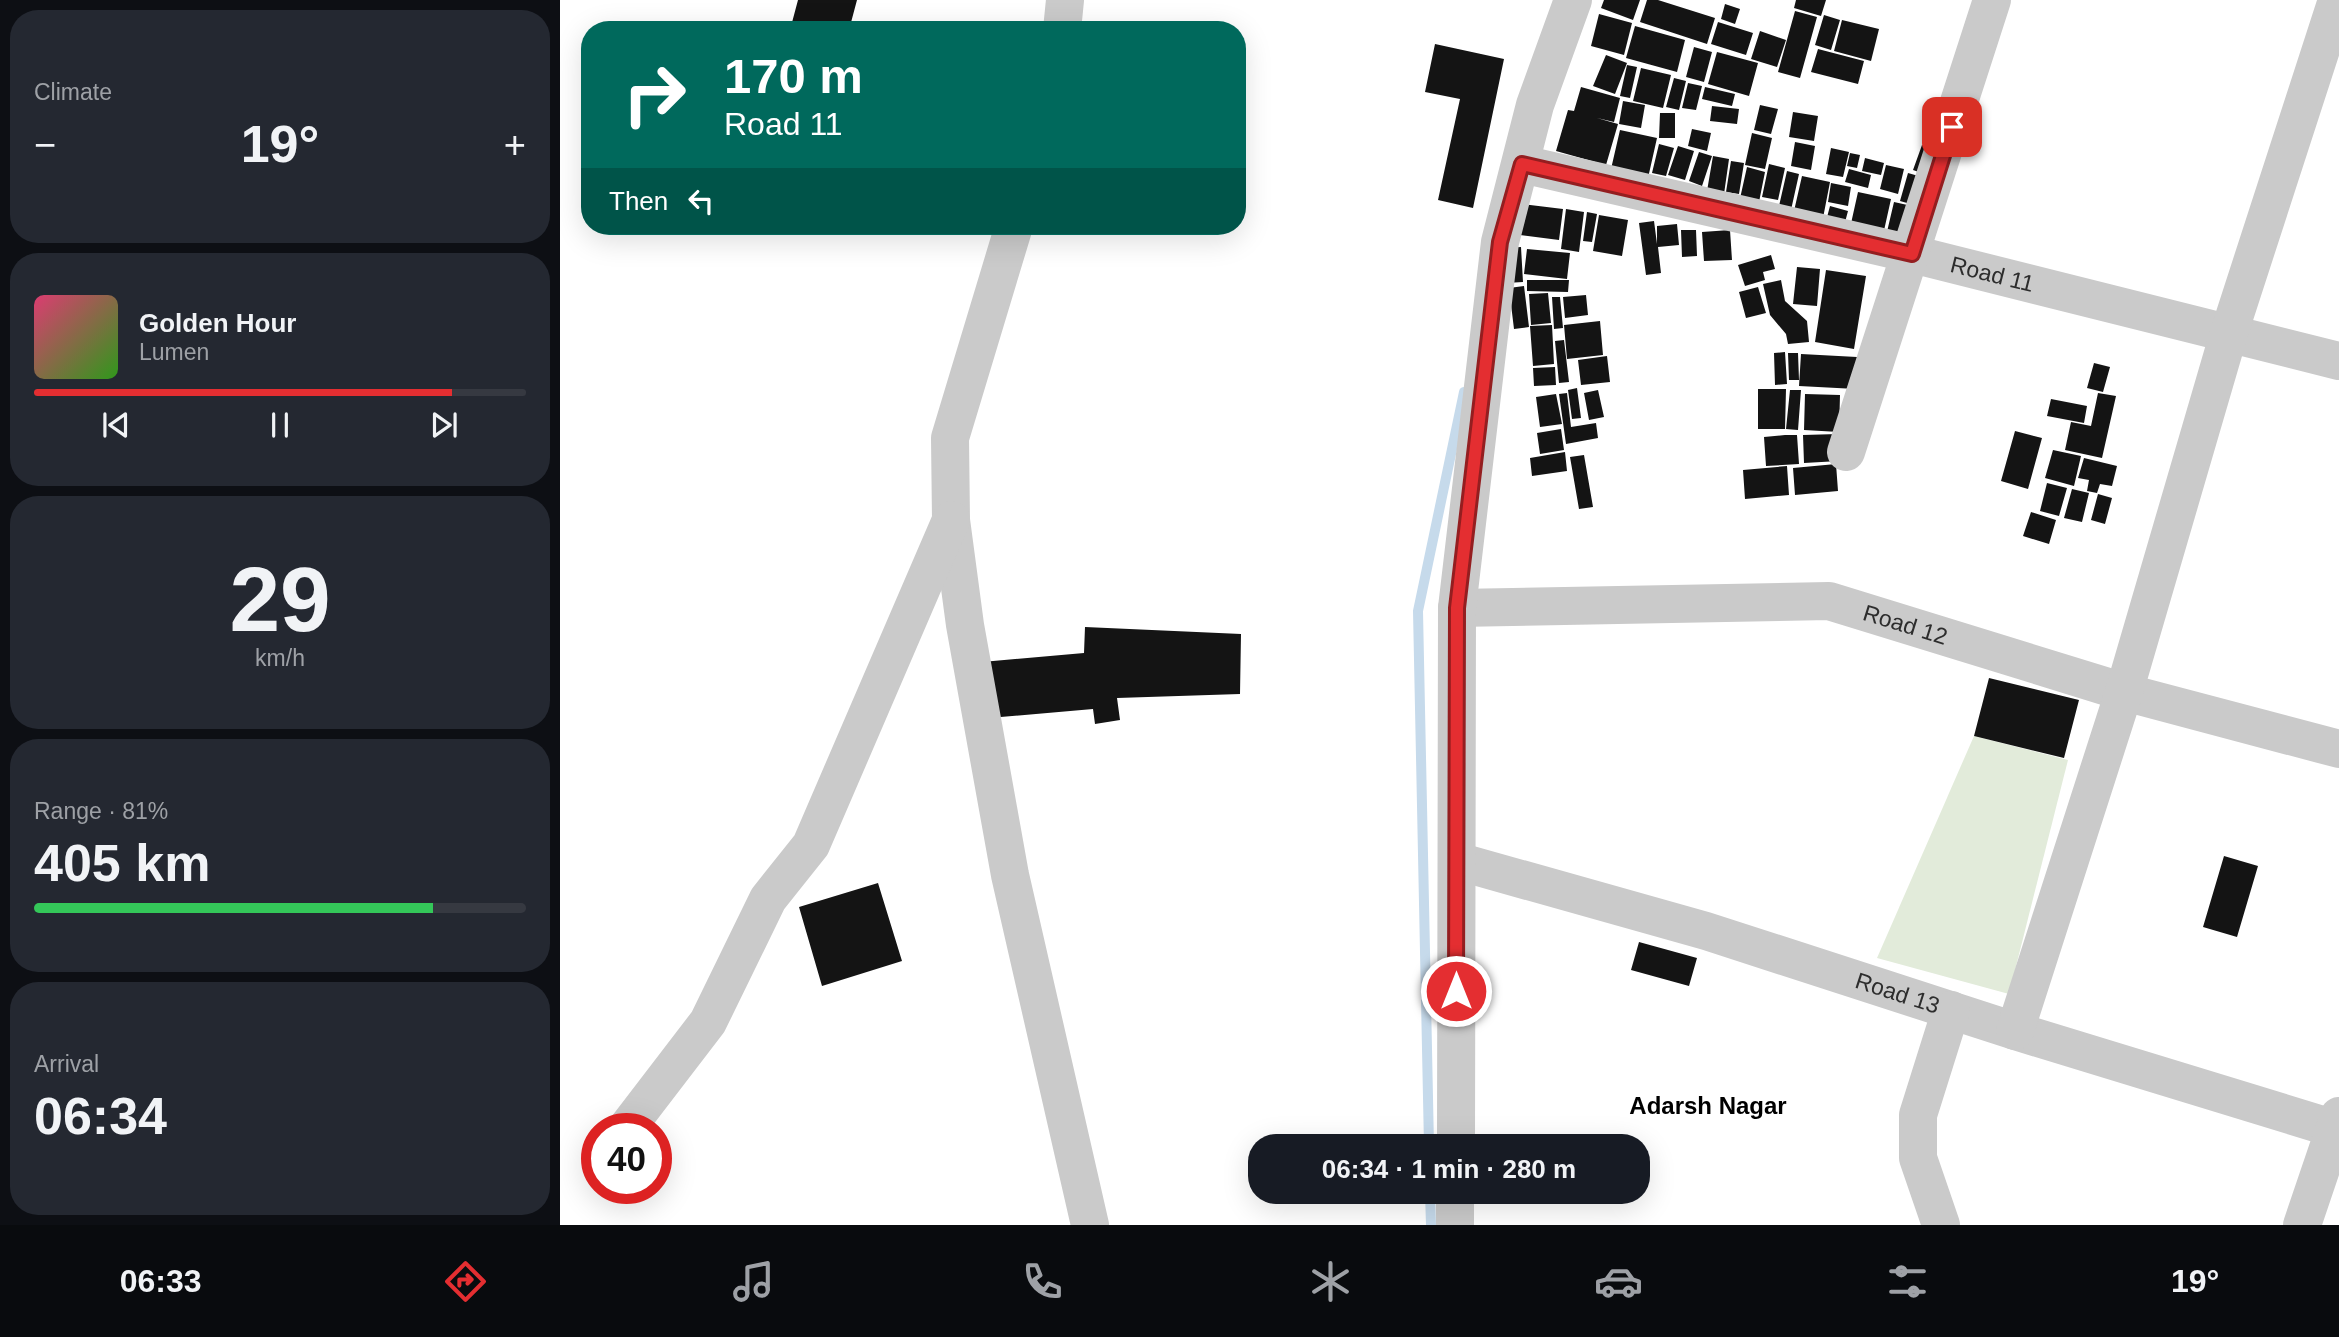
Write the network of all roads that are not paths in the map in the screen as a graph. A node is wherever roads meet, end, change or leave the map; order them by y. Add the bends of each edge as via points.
1 (1065, 0) edge
2 (1573, 0) edge
3 (1993, 0) edge
4 (2337, 0) edge
5 (1063, 21) edge
6 (1522, 164) junction
7 (1011, 235) edge
8 (1912, 254) junction
9 (2229, 333) junction
10 (2339, 361) edge
11 (1846, 452) dead end
12 (951, 520) junction
13 (1457, 608) junction
14 (2124, 692) junction
15 (2339, 749) edge
16 (1457, 861) junction
17 (1951, 1010) junction
18 (2015, 1031) junction
19 (638, 1113) edge
20 (2338, 1125) edge
21 (1456, 1134) edge
22 (1455, 1204) edge
23 (1090, 1225) edge
24 (1455, 1225) edge
25 (1941, 1225) edge
26 (2302, 1225) edge

1 - 5 street
2 - 6 street via 1535,106
3 - 8 street
4 - 9 street
6 - 8 street, Road 11
6 - 13 street via 1500,242
7 - 12 street via 950,438
8 - 9 street, Road 11
8 - 11 street
9 - 10 street, Road 11
9 - 14 street
12 - 19 street via 819,830 768,898 708,1022
12 - 23 street via 1010,875
13 - 14 street, Road 12 via 1829,601
13 - 16 street
14 - 15 street, Road 12
14 - 18 street
16 - 17 street, Road 13 via 1706,931
16 - 21 street
17 - 18 street, Road 13
17 - 25 street via 1918,1115 1918,1158
18 - 20 street, Road 13
20 - 26 street
22 - 24 street

